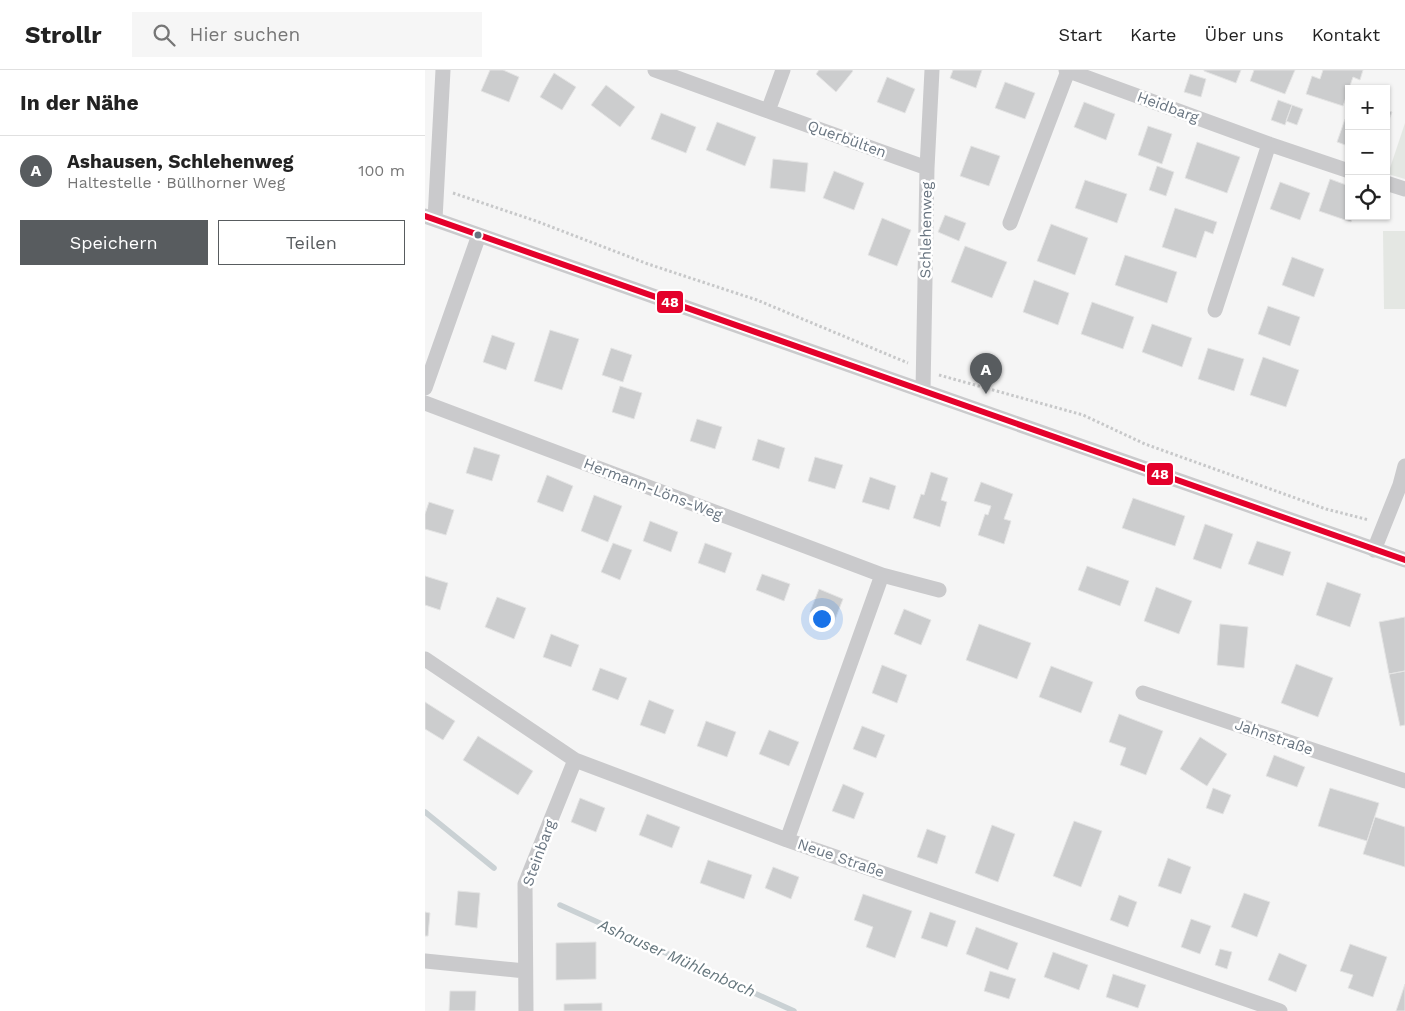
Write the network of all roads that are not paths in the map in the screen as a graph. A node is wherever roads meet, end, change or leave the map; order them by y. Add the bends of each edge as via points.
1 (443, 70) edge
2 (655, 70) edge
3 (783, 70) edge
4 (932, 70) edge
5 (1067, 70) edge
6 (768, 111) junction
7 (1269, 144) junction
8 (927, 168) junction
9 (1345, 170) edge
10 (1390, 184) edge
11 (1405, 189) edge
12 (430, 218) edge
13 (1010, 223) dead end
14 (479, 235) junction
15 (1215, 310) dead end
16 (425, 388) edge
17 (923, 391) junction
18 (425, 403) edge
19 (1405, 466) edge
20 (1374, 550) junction
21 (1405, 560) edge
22 (882, 574) junction
23 (939, 590) dead end
24 (425, 659) edge
25 (1143, 693) dead end
26 (575, 760) junction
27 (1405, 781) edge
28 (787, 840) junction
29 (425, 961) edge
30 (525, 971) junction
31 (526, 1011) edge
32 (1280, 1011) edge

1 - 12 street via 437,188
2 - 6 street, Querbülten
3 - 6 street
4 - 8 street, Schlehenweg
5 - 7 street, Heidbarg
5 - 13 street, Heidbarg
6 - 8 street, Querbülten
7 - 9 street, Heidbarg
7 - 15 street
8 - 17 street, Schlehenweg
10 - 11 street
12 - 14 street
14 - 16 street
14 - 17 street
17 - 20 street
18 - 22 street, Hermann-Löns-Weg
19 - 20 street
20 - 21 street
22 - 23 street, Hermann-Löns-Weg
22 - 28 street
24 - 26 street, Neue Straße
25 - 27 street, Jahnstraße
26 - 28 street, Neue Straße
26 - 30 street, Steinbarg via 525,884
28 - 32 street, Neue Straße
29 - 30 street
30 - 31 street, Steinbarg

